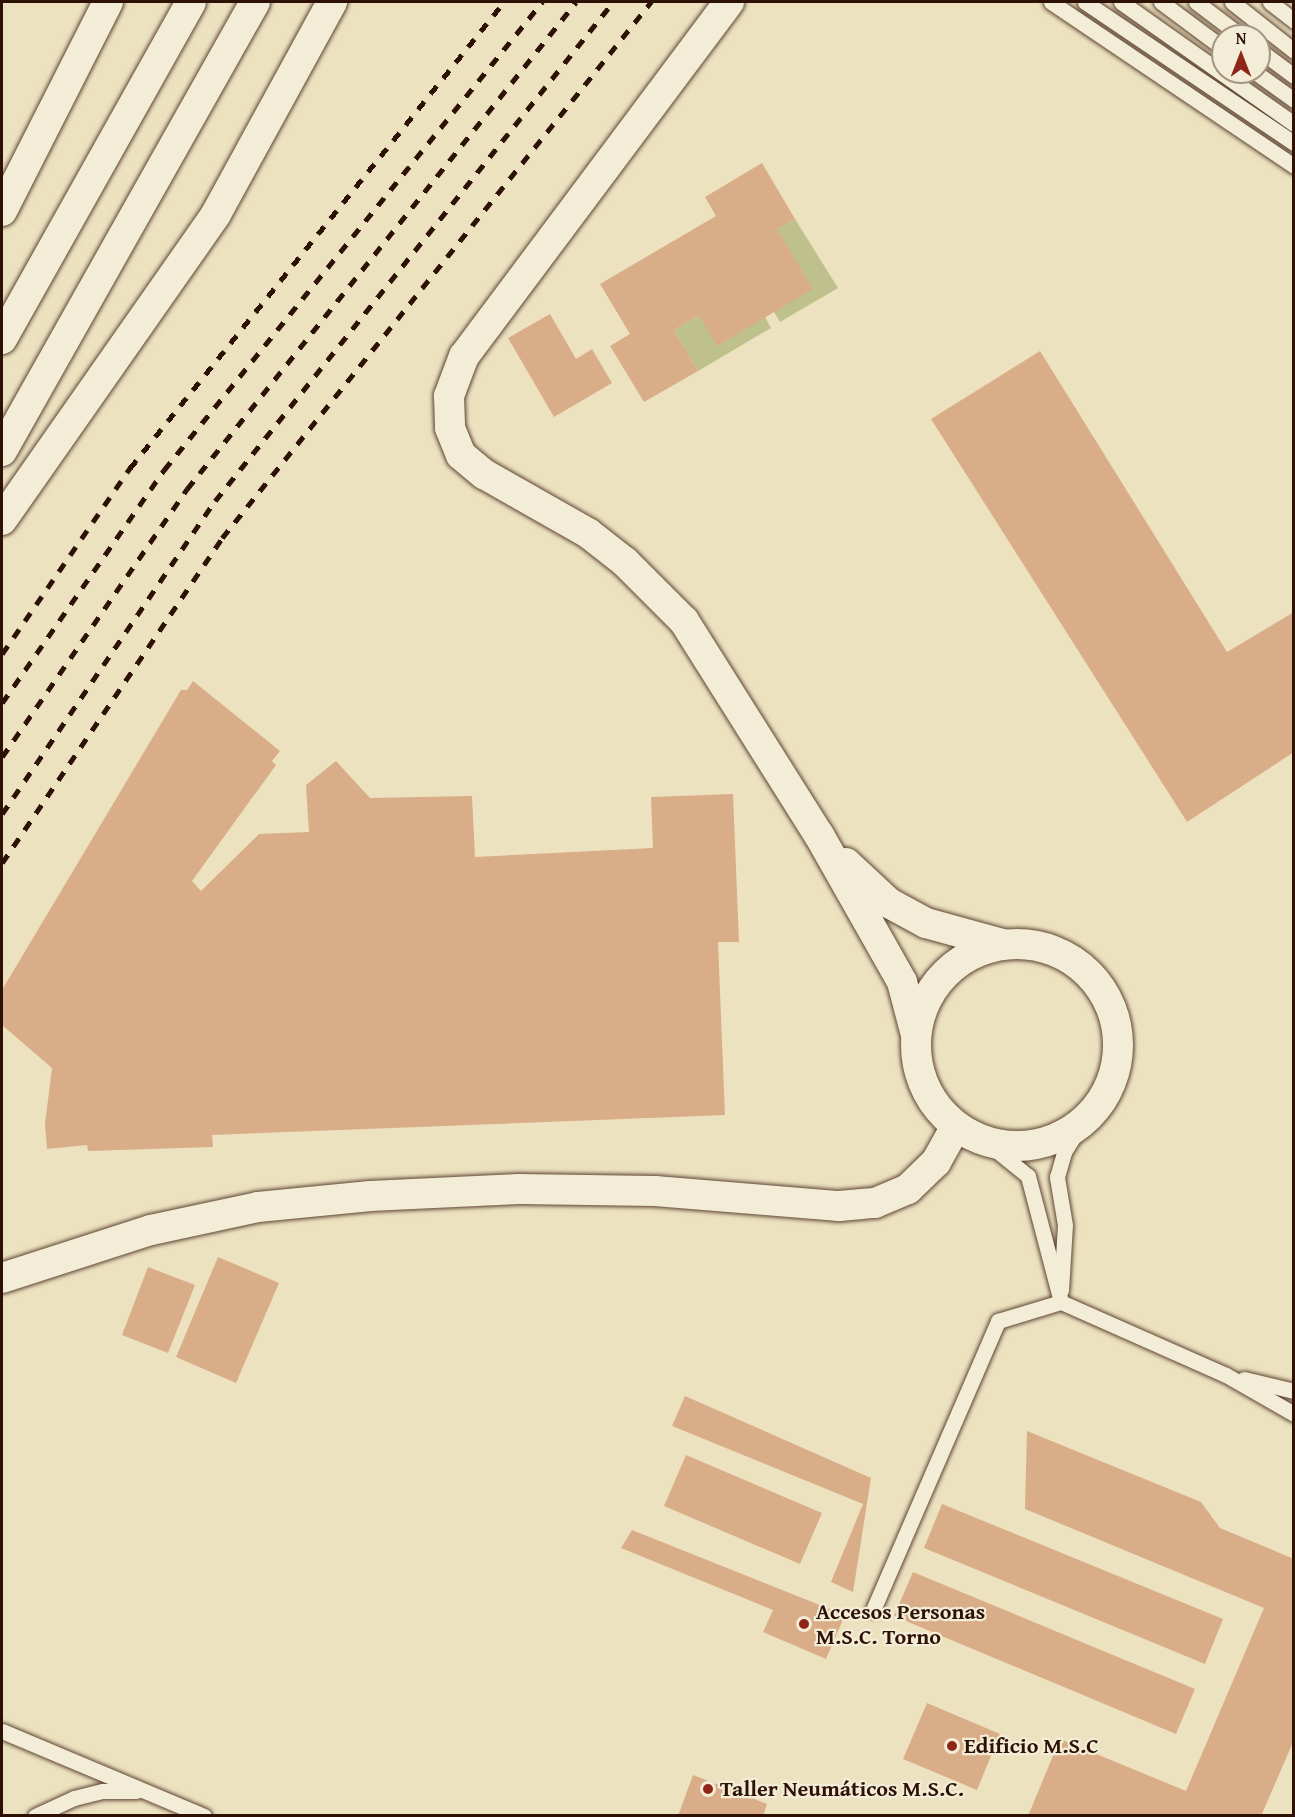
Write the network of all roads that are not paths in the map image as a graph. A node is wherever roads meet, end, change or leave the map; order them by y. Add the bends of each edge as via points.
1 (108, 2) edge
2 (191, 2) edge
3 (255, 2) edge
4 (332, 2) edge
5 (729, 2) edge
6 (1051, 2) edge
7 (1085, 2) edge
8 (1121, 2) edge
9 (1161, 2) edge
10 (1196, 2) edge
11 (1232, 2) edge
12 (1270, 2) edge
13 (1293, 21) edge
14 (1225, 24) edge
15 (1211, 39) edge
16 (1293, 51) edge
17 (1271, 59) edge
18 (1293, 76) edge
19 (1271, 83) edge
20 (1293, 100) edge
21 (1293, 124) edge
22 (1293, 143) edge
23 (1293, 166) edge
24 (2, 211) edge
25 (2, 339) edge
26 (2, 451) edge
27 (2, 520) edge
28 (819, 835) junction
29 (1006, 945) junction
30 (916, 1035) junction
31 (1081, 1125) junction
32 (956, 1126) junction
33 (986, 1142) junction
34 (2, 1278) edge
35 (1061, 1302) junction
36 (1226, 1375) junction
37 (1293, 1391) edge
38 (1293, 1414) edge
39 (873, 1610) dead end
40 (2, 1731) edge
41 (145, 1791) junction
42 (35, 1815) edge
43 (204, 1815) edge

1 - 24 street
2 - 25 street
3 - 26 street
4 - 27 street via 216,214
5 - 28 street via 464,356 449,396 450,428 461,455 484,474 588,533 625,562 684,621
6 - 23 lane
7 - 22 lane
8 - 21 lane
9 - 15 lane
10 - 14 lane
11 - 16 lane
12 - 13 lane
17 - 18 lane
19 - 20 lane
28 - 29 street via 889,903 926,922
28 - 30 street via 902,982
29 - 30 street via 973,954 945,974 925,1002
29 - 31 street via 1038,946 1069,958 1094,979 1112,1007 1119,1039 1116,1071 1103,1101
30 - 32 street via 918,1069 927,1090
31 - 33 street via 1052,1140 1020,1146
31 - 35 lane via 1064,1152 1058,1177 1065,1225
32 - 33 street
32 - 34 street via 936,1162 908,1189 875,1203 839,1206 655,1191 519,1189 370,1196 258,1207 151,1230
33 - 35 lane via 1028,1176
35 - 36 lane
35 - 39 lane via 998,1321
36 - 37 lane
36 - 38 lane
40 - 41 lane
41 - 42 lane via 103,1791 74,1798
41 - 43 lane

